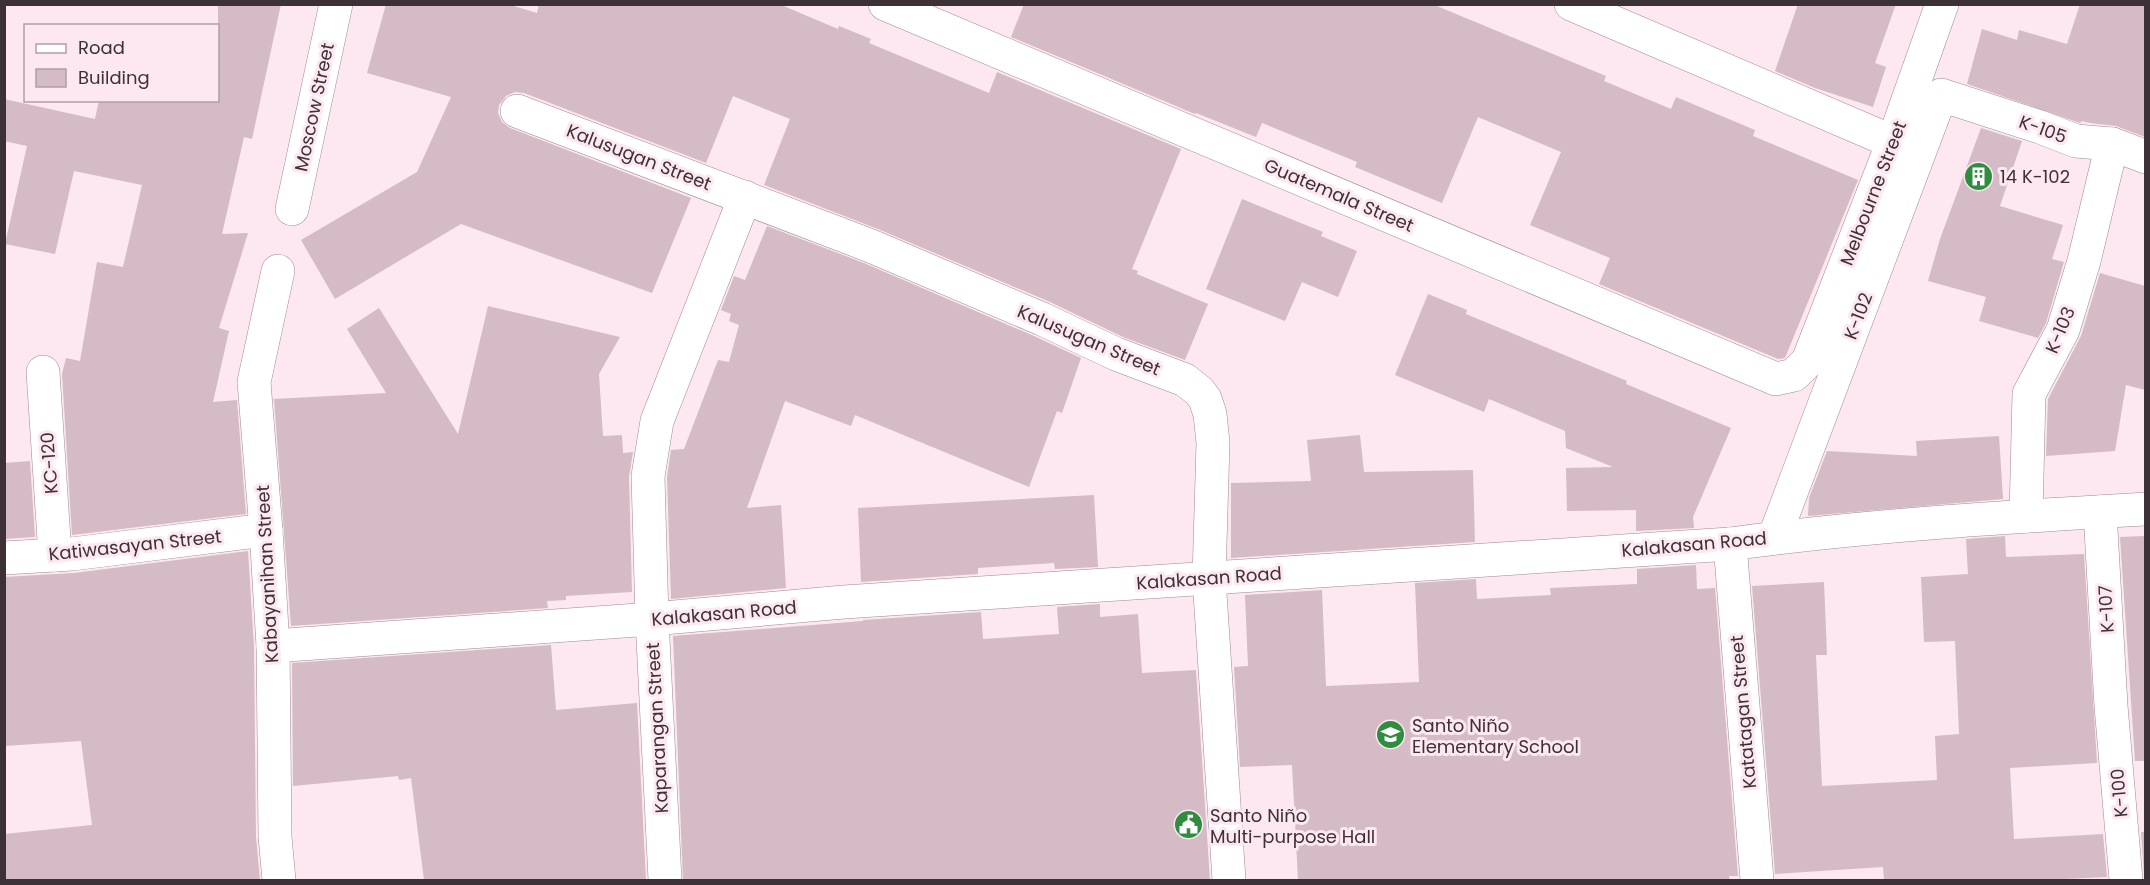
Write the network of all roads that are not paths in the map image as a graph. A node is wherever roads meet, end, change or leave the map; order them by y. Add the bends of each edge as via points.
1 (336, 4) edge
2 (885, 4) edge
3 (1571, 4) edge
4 (1942, 4) edge
5 (1941, 95) joint
6 (518, 111) dead end
7 (1893, 142) junction
8 (2112, 144) junction
9 (2145, 157) edge
10 (745, 197) junction
11 (292, 209) dead end
12 (278, 271) dead end
13 (43, 372) dead end
14 (1794, 375) joint
15 (2145, 509) edge
16 (2100, 512) junction
17 (2026, 516) junction
18 (266, 530) junction
19 (1774, 538) junction
20 (1730, 544) junction
21 (55, 555) junction
22 (4, 558) edge
23 (1209, 578) junction
24 (652, 619) junction
25 (273, 646) junction
26 (2111, 706) joint
27 (279, 880) edge
28 (665, 880) edge
29 (1229, 880) edge
30 (1757, 880) edge
31 (2126, 880) edge

1 - 11 street, Moscow Street
2 - 14 street, Guatemala Street via 1776,379
3 - 7 street
4 - 7 street, Melbourne Street
5 - 8 street, K-105 via 2076,141
5 - 19 street, K-102
6 - 10 street, Kalusugan Street
7 - 14 street, Melbourne Street via 1808,361
8 - 9 street, K-105
8 - 17 street, K-103 via 2063,330 2029,394
10 - 23 street, Kalusugan Street via 1185,380 1199,391 1210,414 1213,443
10 - 24 street, Kaparangan Street via 657,421 648,476
12 - 18 street, Kabayanihan Street via 254,382
13 - 21 street, KC-120
15 - 16 street, Kalakasan Road
16 - 17 street, Kalakasan Road
16 - 26 street, K-107
17 - 19 street, Kalakasan Road
18 - 21 street, Katiwasayan Street
18 - 25 street, Kabayanihan Street
19 - 20 street, Kalakasan Road
20 - 23 street, Kalakasan Road
20 - 30 street, Katatagan Street
21 - 22 street, Katiwasayan Street
23 - 24 street, Kalakasan Road
23 - 29 street, Kalusugan Street
24 - 25 street, Kalakasan Road
24 - 28 street, Kaparangan Street
25 - 27 street, Kabayanihan Street
26 - 31 street, K-100

